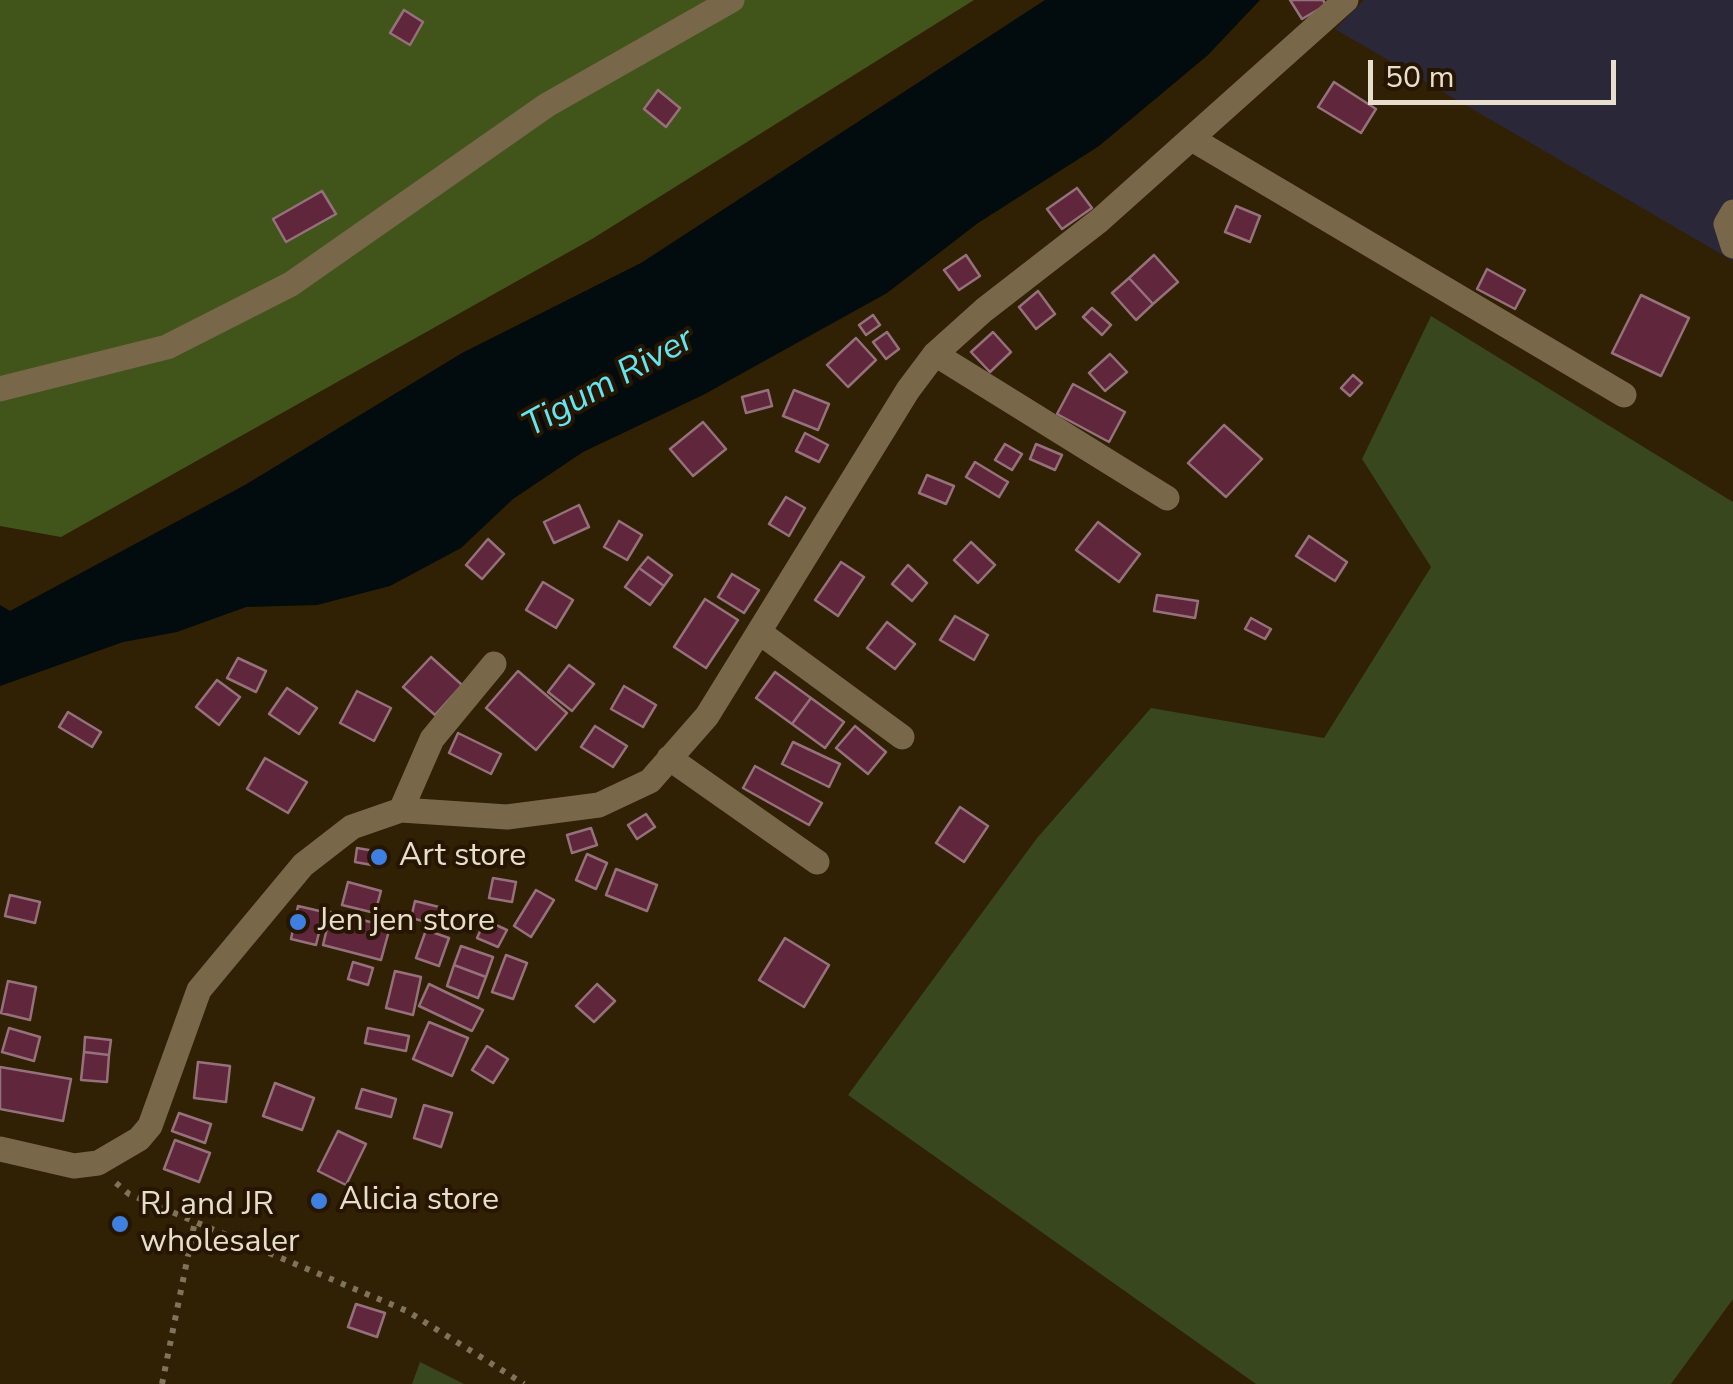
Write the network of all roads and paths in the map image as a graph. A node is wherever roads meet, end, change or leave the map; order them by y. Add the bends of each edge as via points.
1 (732, 0) edge
2 (1346, 0) edge
3 (1192, 139) junction
4 (1733, 212) edge
5 (1733, 246) edge
6 (936, 354) junction
7 (0, 390) edge
8 (1624, 395) dead end
9 (1167, 498) dead end
10 (759, 632) junction
11 (494, 664) dead end
12 (902, 737) dead end
13 (670, 758) junction
14 (401, 810) junction
15 (817, 862) dead end
16 (0, 1149) edge
17 (98, 1164) junction
18 (195, 1221) junction
19 (162, 1384) edge
20 (524, 1384) edge

1 - 7 street via 548,105 291,284 167,347
2 - 3 street
3 - 6 street
3 - 8 street
4 - 5 street via 1726,224
6 - 9 street
6 - 10 street
10 - 12 street
10 - 13 street via 707,716
11 - 14 street via 432,739
13 - 14 street via 650,781 599,805 507,816
13 - 15 street
14 - 17 street via 352,828 303,864 199,990 150,1126 124,1152
16 - 17 street via 74,1166
17 - 18 path via 129,1194
18 - 19 path
18 - 20 path via 407,1311

